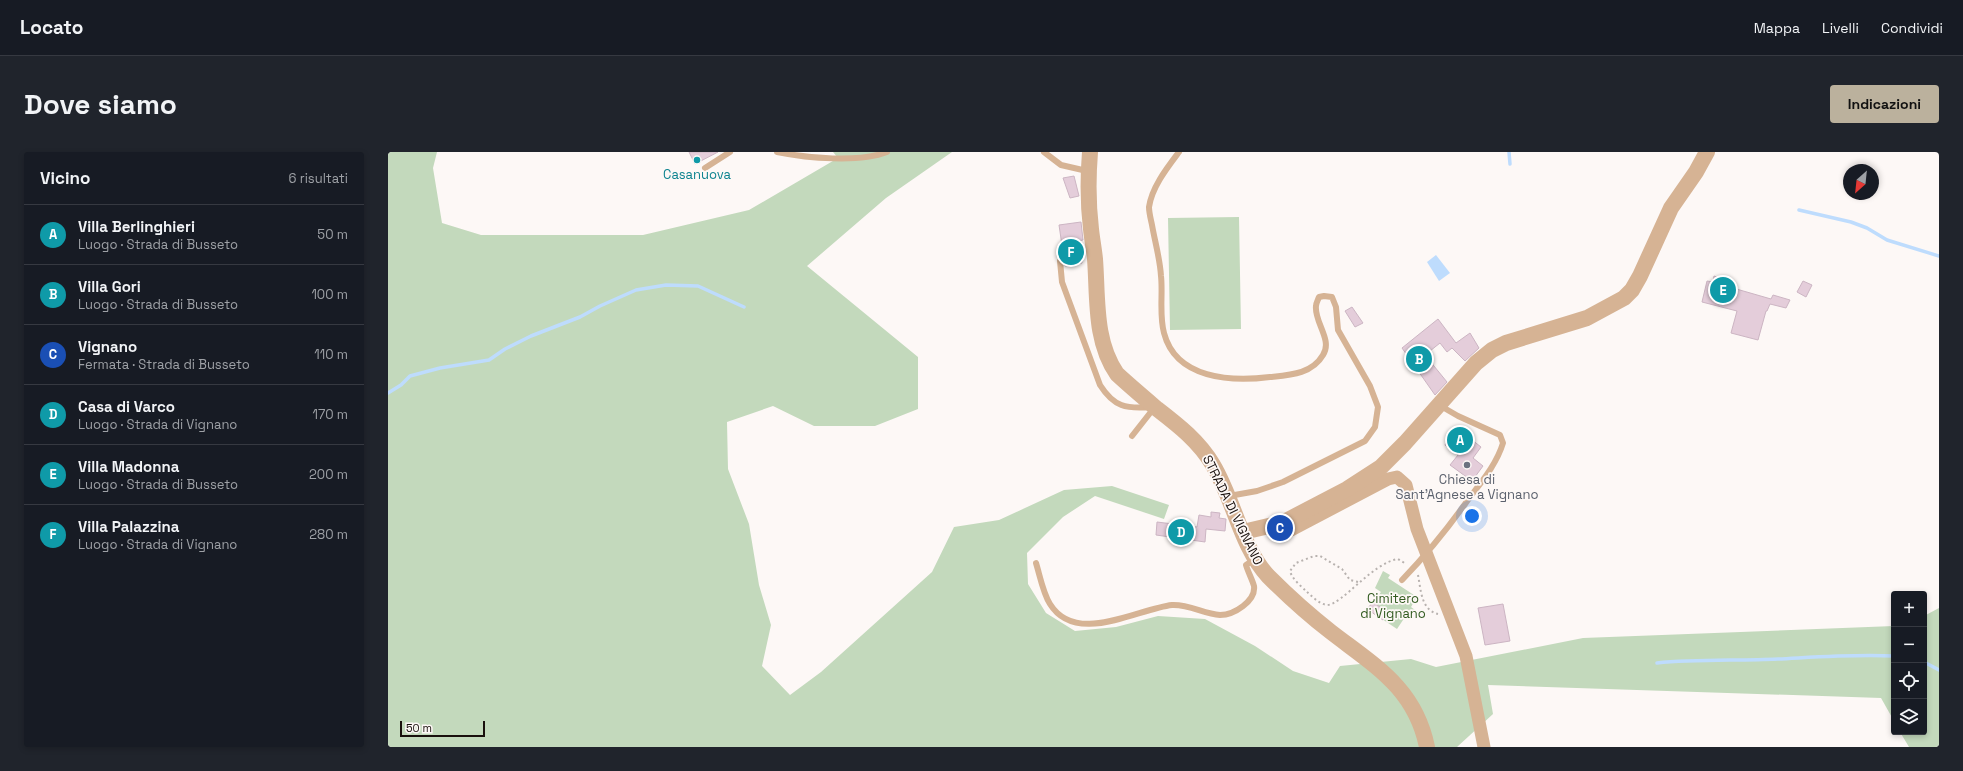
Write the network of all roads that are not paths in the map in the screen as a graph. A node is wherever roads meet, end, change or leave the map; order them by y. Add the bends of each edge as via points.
1 (730, 152) edge
2 (777, 152) edge
3 (887, 152) edge
4 (1044, 152) edge
5 (1090, 152) edge
6 (1179, 152) edge
7 (1707, 152) edge
8 (705, 168) dead end
9 (1089, 171) junction
10 (1060, 261) dead end
11 (1439, 405) junction
12 (1155, 407) junction
13 (1132, 436) dead end
14 (1229, 496) junction
15 (1270, 527) junction
16 (1243, 532) junction
17 (1428, 553) junction
18 (1254, 559) junction
19 (1036, 564) dead end
20 (1402, 580) dead end
21 (1427, 747) edge
22 (1484, 747) edge

1 - 8 lane
2 - 3 lane via 852,158
4 - 9 lane via 1061,165
5 - 9 street, STRADA DI VIGNANO
6 - 14 lane via 1168,165 1152,196 1149,209 1161,275 1163,332 1174,356 1183,364 1200,372 1223,378 1249,380 1292,375 1307,370 1317,364 1325,354 1326,344 1316,306 1319,297 1332,298 1336,307 1338,330 1370,386 1378,407 1375,427 1365,441 1282,482 1257,491
7 - 11 street via 1665,220 1640,276 1629,294 1587,318 1492,350 1476,363
9 - 12 street, STRADA DI VIGNANO via 1097,304 1104,350 1117,374
10 - 12 lane via 1062,282 1100,385 1115,403 1123,406
11 - 15 street via 1382,467 1347,489
11 - 17 lane via 1494,432 1504,442 1489,472
12 - 13 lane
12 - 14 street, STRADA DI VIGNANO via 1196,441 1214,467
14 - 16 street, STRADA DI VIGNANO
15 - 16 street
15 - 17 street via 1280,531 1297,528 1384,480 1397,477 1406,485 1417,529
16 - 18 street, STRADA DI VIGNANO
17 - 20 lane
17 - 22 street via 1469,665
18 - 19 lane via 1246,566 1254,587 1251,597 1242,608 1222,615 1172,605 1109,622 1085,624 1057,613 1049,603
18 - 21 street, STRADA DI VIGNANO via 1275,583 1310,615 1375,664 1400,689 1414,710 1424,732

